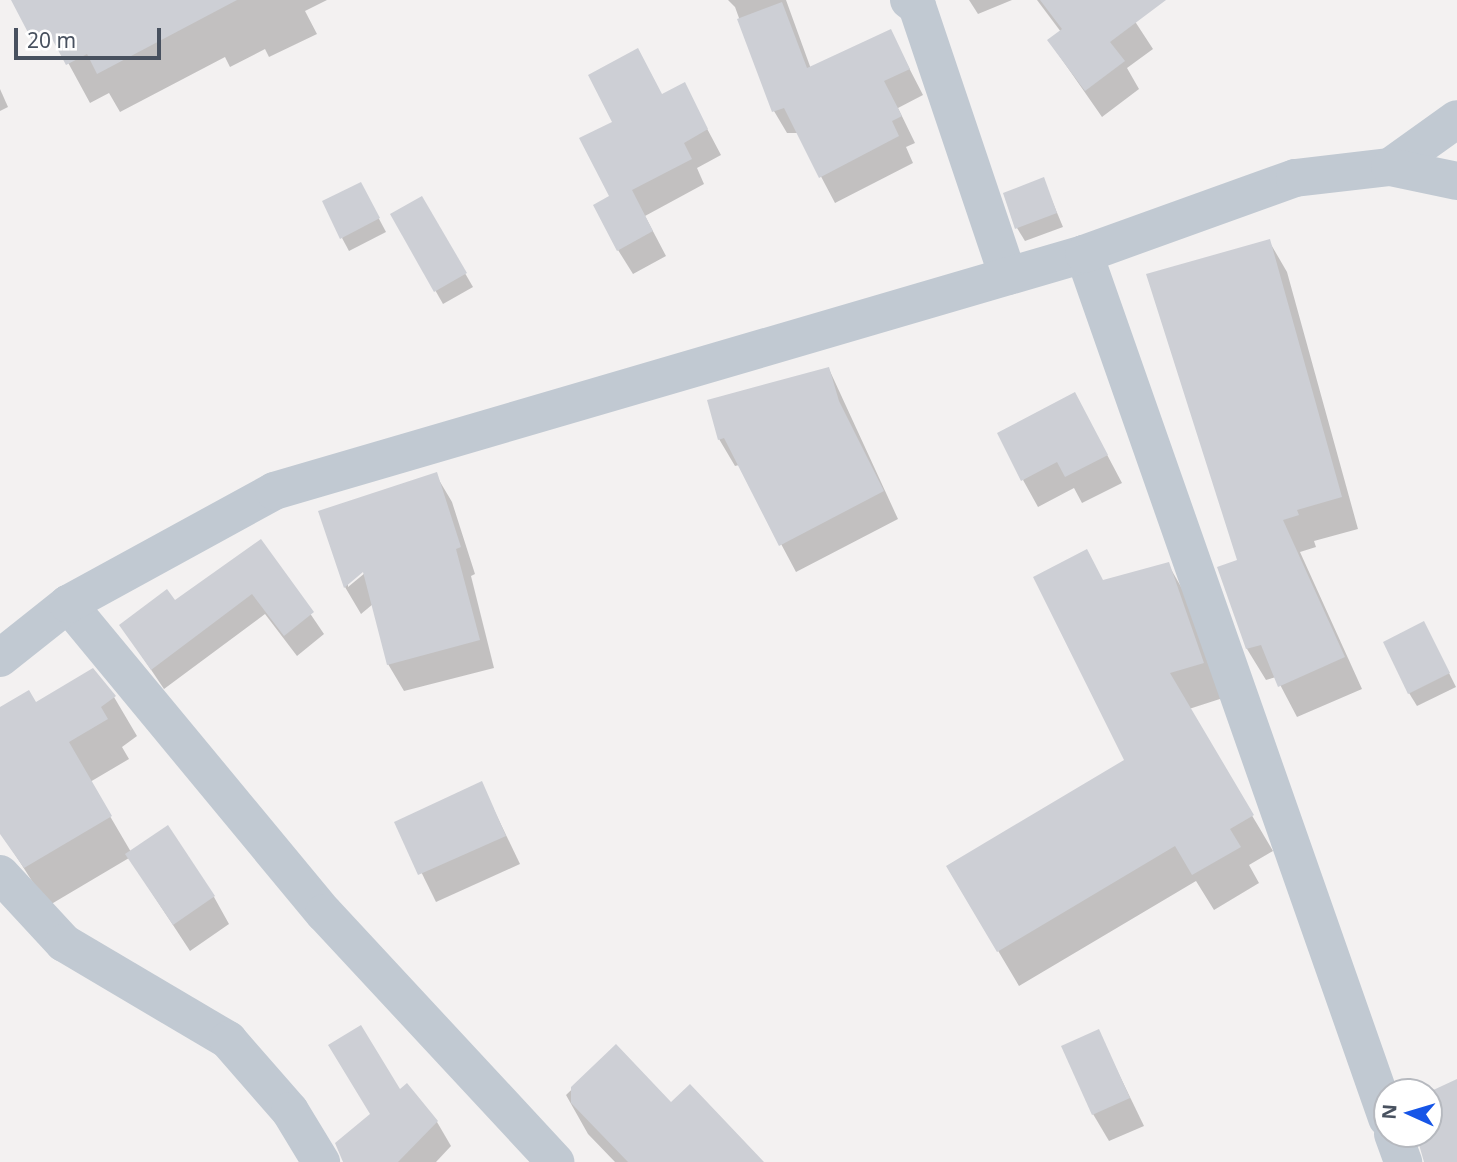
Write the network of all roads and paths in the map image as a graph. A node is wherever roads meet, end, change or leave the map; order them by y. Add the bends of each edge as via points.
1 (909, 0) edge
2 (1457, 119) edge
3 (1390, 167) junction
4 (1457, 181) edge
5 (1084, 254) junction
6 (1008, 276) junction
7 (68, 604) junction
8 (0, 658) edge
9 (0, 874) edge
10 (1373, 1078) edge
11 (321, 1162) edge
12 (555, 1162) edge

1 - 6 street via 918,6
2 - 3 street
3 - 4 street
3 - 5 street via 1295,178
5 - 6 street
5 - 10 street
6 - 7 street via 274,491
7 - 8 street
7 - 12 street via 324,913
9 - 11 street via 64,943 228,1040 290,1111

